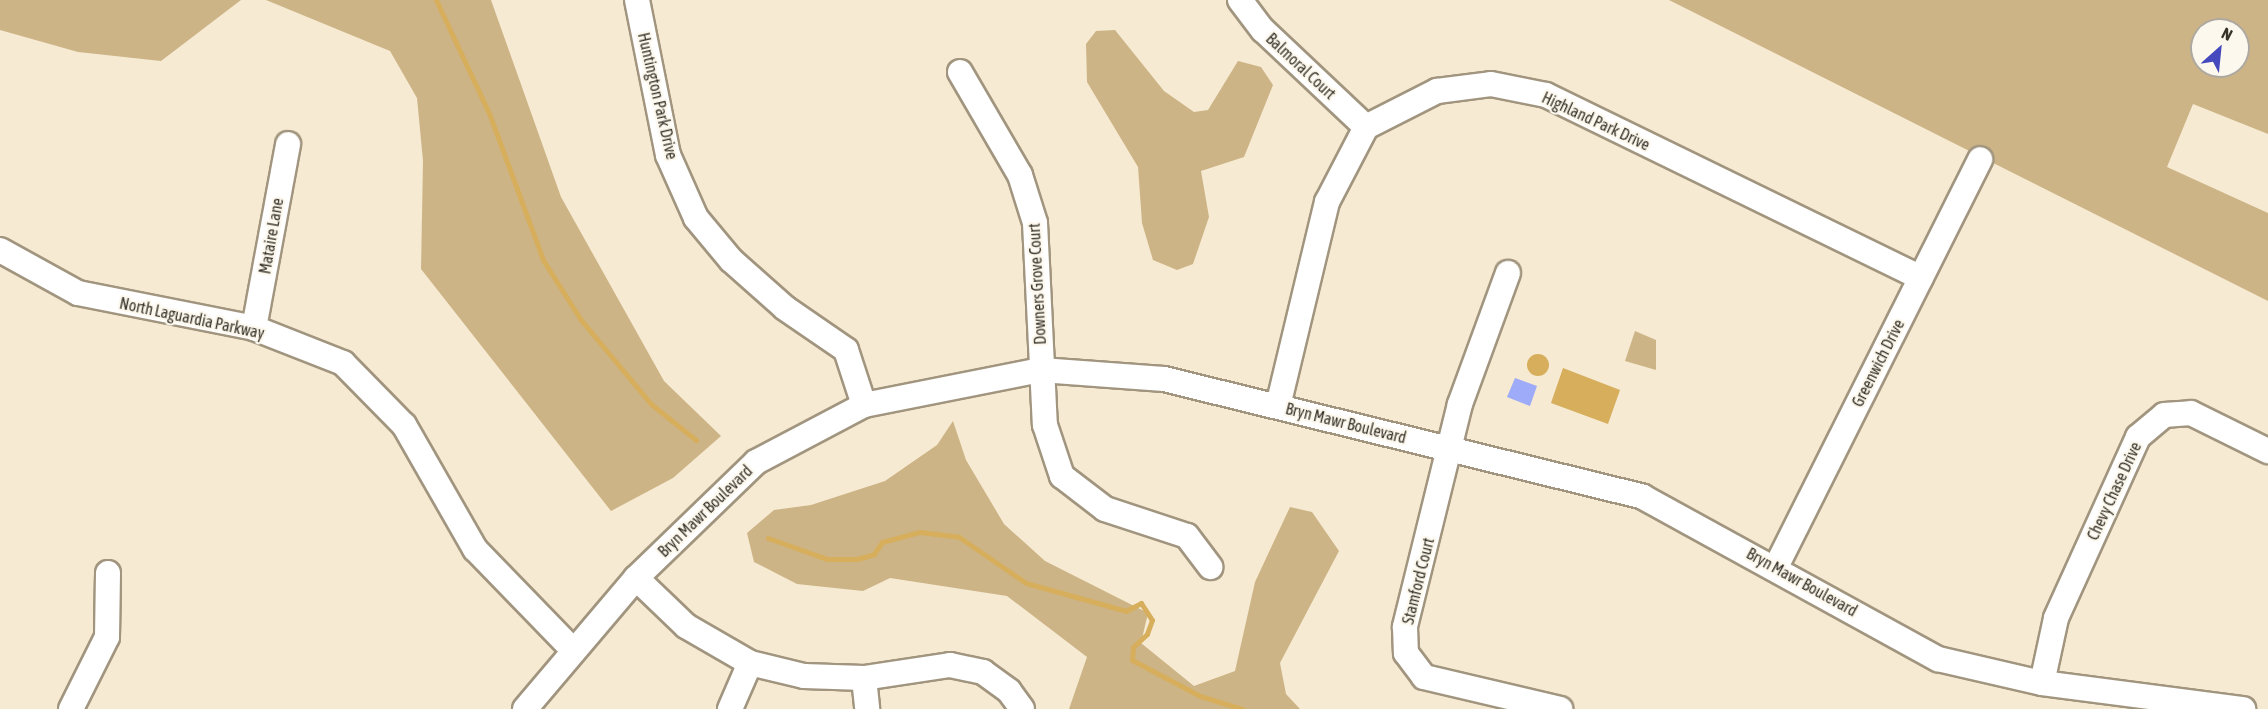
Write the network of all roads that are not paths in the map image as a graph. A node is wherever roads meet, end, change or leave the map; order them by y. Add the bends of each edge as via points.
1 (637, 0) edge
2 (1240, 0) edge
3 (960, 72) dead end
4 (1366, 127) junction
5 (288, 144) dead end
6 (1980, 159) dead end
7 (0, 250) edge
8 (1508, 273) dead end
9 (1921, 278) junction
10 (254, 328) junction
11 (1041, 370) junction
12 (864, 405) junction
13 (1278, 406) junction
14 (1450, 449) junction
15 (2268, 451) edge
16 (1210, 567) dead end
17 (1776, 567) junction
18 (108, 573) dead end
19 (636, 578) junction
20 (573, 650) junction
21 (750, 663) junction
22 (864, 678) junction
23 (2042, 683) junction
24 (2218, 707) edge
25 (71, 709) edge
26 (525, 709) edge
27 (730, 709) edge
28 (867, 709) edge
29 (1022, 709) edge
30 (1560, 709) edge
31 (2242, 709) edge

1 - 12 street, Huntington Park Drive via 668,155 696,218 731,260 784,308 846,351
2 - 4 street, Balmoral Court via 1263,30
3 - 11 street, Downers Grove Court via 1020,175 1035,223
4 - 9 street, Highland Park Drive via 1437,91 1491,84 1546,95
4 - 13 street via 1327,202
5 - 10 street, Mataire Lane
6 - 9 street, Greenwich Drive
7 - 10 street, North Laguardia Parkway via 78,293
8 - 14 street, Stamford Court via 1460,404
9 - 17 street, Greenwich Drive
10 - 20 street, North Laguardia Parkway via 343,363 404,425 475,549
11 - 12 street, Bryn Mawr Boulevard
11 - 13 street, Bryn Mawr Boulevard via 1164,379
11 - 16 street, Downers Grove Court via 1045,425 1062,476 1105,509 1187,536
12 - 19 street, Bryn Mawr Boulevard via 756,462
13 - 14 street, Bryn Mawr Boulevard
14 - 17 street, Bryn Mawr Boulevard via 1643,496
14 - 30 street, Stamford Court via 1405,627 1406,654 1424,677
15 - 23 street, Chevy Chase Drive via 2191,413 2164,414 2138,437 2056,618
17 - 23 street, Bryn Mawr Boulevard via 1938,658
18 - 25 street via 106,636
19 - 20 street, Bryn Mawr Boulevard
19 - 21 street via 686,626
20 - 26 street, Bryn Mawr Boulevard
21 - 22 street via 804,676
21 - 27 street
22 - 28 street
22 - 29 street via 950,665 983,672 1010,691
23 - 24 street, Bryn Mawr Boulevard
24 - 31 street, Bryn Mawr Boulevard

